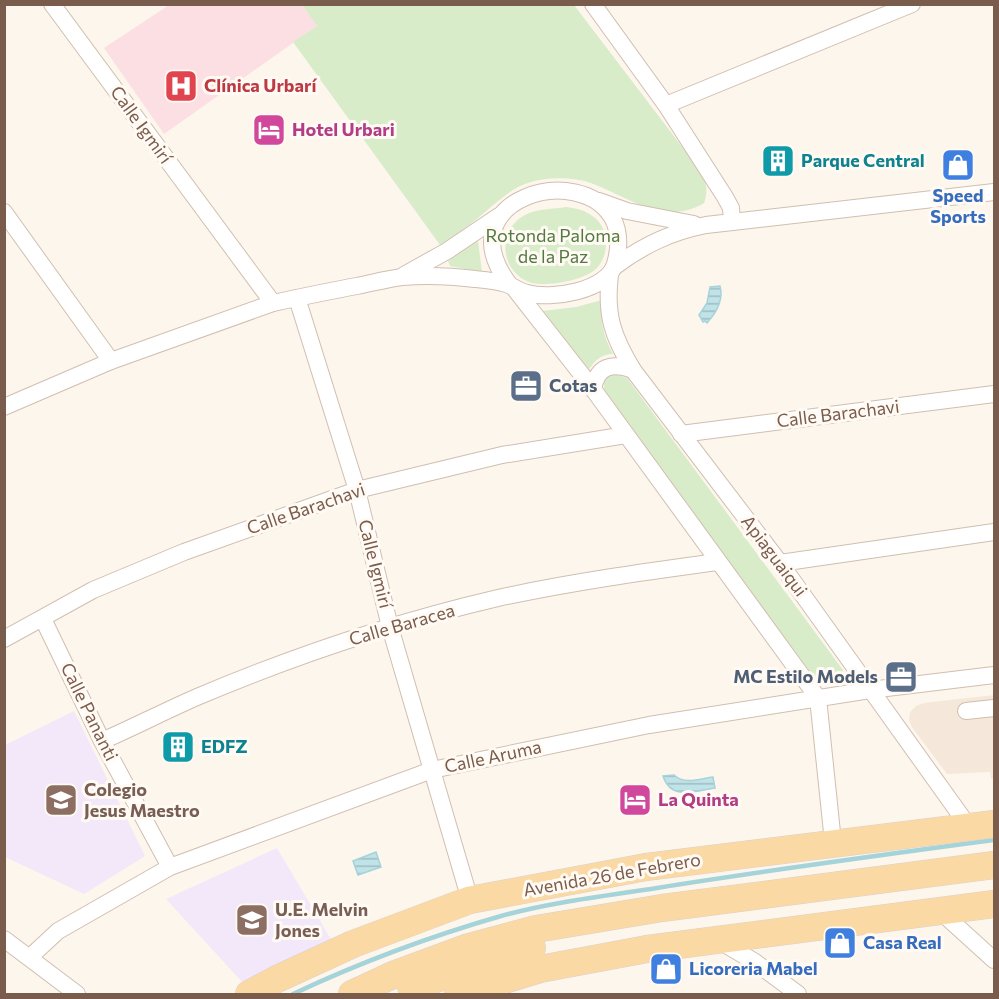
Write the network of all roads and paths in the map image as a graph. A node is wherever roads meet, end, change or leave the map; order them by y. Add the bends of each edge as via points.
1 (52, 4) edge
2 (593, 4) edge
3 (912, 4) edge
4 (666, 105) junction
5 (994, 192) edge
6 (590, 198) junction
7 (4, 212) edge
8 (499, 216) junction
9 (732, 222) junction
10 (706, 225) junction
11 (612, 271) junction
12 (400, 277) junction
13 (511, 286) junction
14 (297, 298) junction
15 (273, 303) junction
16 (111, 361) junction
17 (633, 370) junction
18 (593, 389) junction
19 (994, 394) edge
20 (4, 407) edge
21 (681, 434) junction
22 (626, 435) junction
23 (357, 490) junction
24 (994, 532) edge
25 (717, 562) junction
26 (780, 563) junction
27 (43, 619) junction
28 (390, 627) junction
29 (4, 639) edge
30 (994, 675) edge
31 (870, 690) junction
32 (818, 698) junction
33 (994, 708) edge
34 (966, 711) dead end
35 (102, 741) junction
36 (432, 770) junction
37 (982, 825) edge
38 (833, 842) junction
39 (994, 866) edge
40 (170, 867) junction
41 (990, 891) edge
42 (470, 900) junction
43 (940, 911) junction
44 (4, 939) edge
45 (717, 939) junction
46 (30, 957) junction
47 (994, 960) edge
48 (77, 994) edge
49 (249, 994) edge
50 (352, 994) edge
51 (394, 994) edge
52 (458, 994) edge
53 (798, 994) edge

1 - 15 street, Calle Igmirí
2 - 4 street
3 - 4 street
4 - 9 street via 725,197
5 - 9 street
6 - 8 street via 559,190 535,194 514,203
6 - 10 street via 627,211
6 - 11 street via 612,219 618,236 618,254
7 - 16 street
8 - 12 street
8 - 13 street via 492,237 494,256 499,271
9 - 10 street
10 - 11 street via 657,239
11 - 13 street via 596,285 559,294 527,293
11 - 17 street, Apiaguaiqui via 607,298 609,319
12 - 13 street via 446,277
12 - 14 street
13 - 18 street
14 - 15 street
14 - 23 street, Calle Igmirí
15 - 16 street
16 - 20 street
17 - 18 street via 615,365 606,368 594,381
17 - 21 street, Apiaguaiqui
18 - 22 street
19 - 21 street, Calle Barachavi
21 - 26 street, Apiaguaiqui
22 - 23 street, Calle Barachavi via 502,455
22 - 25 street
23 - 27 street, Calle Barachavi via 184,552 93,590
23 - 28 street, Calle Igmirí
24 - 26 street
25 - 28 street, Calle Baracea via 607,577 498,598
25 - 32 street
26 - 31 street, Apiaguaiqui
27 - 29 street, Calle Barachavi
27 - 35 street, Calle Pananti
28 - 35 street, Calle Baracea via 292,659
28 - 36 street, Calle Igmirí
30 - 31 street, Calle Aruma
31 - 32 street, Calle Aruma
31 - 37 street, Apiaguaiqui
32 - 36 street, Calle Aruma via 622,730
32 - 38 street
33 - 34 street
35 - 40 street, Calle Pananti
36 - 40 street, Calle Aruma
36 - 42 street, Calle Igmirí
37 - 38 main road, Avenida 26 de Febrero
38 - 42 main road, Avenida 26 de Febrero via 646,867
39 - 50 main road via 662,908 536,929 469,947
40 - 46 street, Calle Aruma via 58,931
41 - 43 main road
41 - 51 main road via 645,928 544,944
42 - 49 main road, Avenida 26 de Febrero via 353,944
43 - 45 main road
43 - 47 street
44 - 46 street
45 - 52 main road via 540,969
45 - 53 street
46 - 48 street

